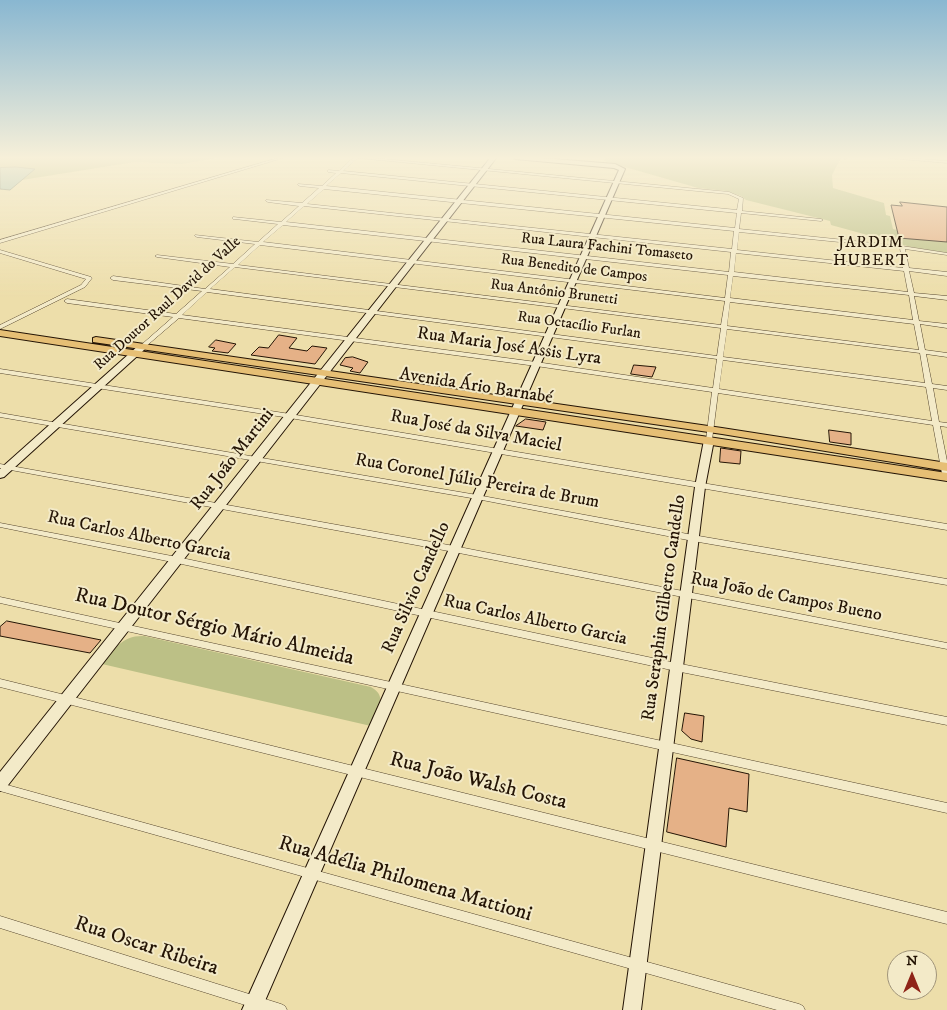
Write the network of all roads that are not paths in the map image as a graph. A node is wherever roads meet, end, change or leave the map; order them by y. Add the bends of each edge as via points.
1 (125, 204) edge
2 (303, 204) edge
3 (304, 204) edge
4 (456, 204) edge
5 (478, 204) edge
6 (607, 204) edge
7 (671, 204) edge
8 (741, 204) edge
9 (740, 211) junction
10 (601, 217) junction
11 (235, 218) dead end
12 (444, 220) junction
13 (821, 220) dead end
14 (282, 223) junction
15 (736, 230) junction
16 (197, 236) dead end
17 (592, 236) junction
18 (428, 240) junction
19 (0, 242) edge
20 (258, 243) junction
21 (902, 247) junction
22 (0, 251) edge
23 (734, 252) junction
24 (947, 254) edge
25 (157, 256) dead end
26 (583, 258) junction
27 (411, 262) junction
28 (233, 266) junction
29 (907, 270) junction
30 (730, 274) junction
31 (947, 274) edge
32 (114, 278) dead end
33 (573, 281) junction
34 (392, 286) junction
35 (207, 290) junction
36 (911, 294) junction
37 (947, 298) edge
38 (727, 300) junction
39 (67, 301) dead end
40 (562, 306) junction
41 (371, 312) junction
42 (177, 317) junction
43 (916, 322) junction
44 (947, 326) edge
45 (5, 327) edge
46 (723, 328) junction
47 (0, 333) edge
48 (31, 334) junction
49 (549, 334) junction
50 (348, 340) junction
51 (137, 351) junction
52 (922, 352) junction
53 (947, 356) edge
54 (719, 358) junction
55 (536, 364) junction
56 (0, 370) edge
57 (321, 376) junction
58 (100, 386) junction
59 (928, 386) junction
60 (947, 388) edge
61 (714, 392) junction
62 (517, 406) junction
63 (0, 415) edge
64 (290, 416) junction
65 (935, 423) junction
66 (57, 425) junction
67 (947, 425) edge
68 (710, 434) junction
69 (498, 450) junction
70 (256, 459) junction
71 (4, 467) edge
72 (946, 473) edge
73 (0, 475) edge
74 (700, 486) junction
75 (477, 497) junction
76 (220, 505) junction
77 (0, 525) edge
78 (947, 527) edge
79 (693, 538) junction
80 (454, 549) junction
81 (176, 560) junction
82 (947, 582) edge
83 (686, 595) junction
84 (0, 600) edge
85 (425, 615) junction
86 (125, 626) junction
87 (947, 646) edge
88 (676, 667) junction
89 (0, 683) edge
90 (392, 688) junction
91 (67, 699) junction
92 (947, 721) edge
93 (665, 745) junction
94 (356, 770) junction
95 (0, 786) edge
96 (947, 808) edge
97 (652, 846) junction
98 (310, 873) junction
99 (947, 918) edge
100 (0, 922) edge
101 (638, 966) junction
102 (253, 1006) edge
103 (281, 1010) edge
104 (632, 1010) edge
105 (799, 1010) edge

1 - 19 street
2 - 14 street, Rua Doutor Raul David do Valle
3 - 12 street
4 - 12 street, Rua João Martini
5 - 10 street
6 - 10 street, Rua Silvio Candello
7 - 9 street
8 - 9 street
9 - 13 street
9 - 15 street, Rua Seraphin Gilberto Candello
10 - 15 street
10 - 17 street, Rua Silvio Candello
11 - 14 street, Rua Laura Fachini Tomaseto
12 - 17 street
12 - 18 street, Rua João Martini
14 - 18 street, Rua Laura Fachini Tomaseto
14 - 20 street, Rua Doutor Raul David do Valle
15 - 21 street
15 - 23 street, Rua Seraphin Gilberto Candello
16 - 20 street, Rua Benedito de Campos
17 - 23 street
17 - 26 street, Rua Silvio Candello
18 - 26 street, Rua Laura Fachini Tomaseto
18 - 27 street, Rua João Martini
20 - 27 street, Rua Benedito de Campos
20 - 28 street, Rua Doutor Raul David do Valle
21 - 24 street
21 - 29 street
22 - 45 street via 89,278 83,286
23 - 29 street
23 - 30 street, Rua Seraphin Gilberto Candello
25 - 28 street, Rua Antônio Brunetti
26 - 30 street, Rua Laura Fachini Tomaseto
26 - 33 street, Rua Silvio Candello
27 - 33 street, Rua Benedito de Campos
27 - 34 street, Rua João Martini
28 - 34 street, Rua Antônio Brunetti
28 - 35 street, Rua Doutor Raul David do Valle
29 - 31 street
29 - 36 street
30 - 36 street, Rua Laura Fachini Tomaseto
30 - 38 street, Rua Seraphin Gilberto Candello
32 - 35 street, Rua Octacílio Furlan
33 - 38 street, Rua Benedito de Campos
33 - 40 street, Rua Silvio Candello
34 - 40 street, Rua Antônio Brunetti
34 - 41 street, Rua João Martini
35 - 41 street, Rua Octacílio Furlan
35 - 42 street, Rua Doutor Raul David do Valle
36 - 37 street, Rua Laura Fachini Tomaseto
36 - 43 street
38 - 43 street, Rua Benedito de Campos
38 - 46 street, Rua Seraphin Gilberto Candello
39 - 42 street, Rua Maria José Assis Lyra
40 - 46 street, Rua Antônio Brunetti
40 - 49 street, Rua Silvio Candello
41 - 49 street, Rua Octacílio Furlan
41 - 50 street, Rua João Martini
42 - 50 street, Rua Maria José Assis Lyra
42 - 51 street, Rua Doutor Raul David do Valle
43 - 44 street, Rua Benedito de Campos
43 - 52 street
45 - 48 main road, Avenida Ário Barnabé
46 - 52 street, Rua Antônio Brunetti
46 - 54 street, Rua Seraphin Gilberto Candello
47 - 48 main road, Avenida Ário Barnabé
48 - 51 main road, Avenida Ário Barnabé
49 - 54 street, Rua Octacílio Furlan
49 - 55 street, Rua Silvio Candello
50 - 55 street, Rua Maria José Assis Lyra
50 - 57 street, Rua João Martini
51 - 57 main road, Avenida Ário Barnabé
51 - 58 street, Rua Doutor Raul David do Valle
52 - 53 street, Rua Antônio Brunetti
52 - 59 street
54 - 59 street, Rua Octacílio Furlan
54 - 61 street, Rua Seraphin Gilberto Candello
55 - 61 street, Rua Maria José Assis Lyra
55 - 62 street, Rua Silvio Candello
56 - 58 street, Rua José da Silva Maciel
57 - 62 main road, Avenida Ário Barnabé
57 - 64 street, Rua João Martini
58 - 64 street, Rua José da Silva Maciel
58 - 66 street, Rua Doutor Raul David do Valle
59 - 60 street, Rua Octacílio Furlan
59 - 65 street
61 - 65 street, Rua Maria José Assis Lyra
61 - 68 street, Rua Seraphin Gilberto Candello
62 - 68 main road, Avenida Ário Barnabé
62 - 69 street, Rua Silvio Candello
63 - 66 street, Rua Coronel Júlio Pereira de Brum
64 - 69 street, Rua José da Silva Maciel
64 - 70 street, Rua João Martini
65 - 67 street, Rua Maria José Assis Lyra
65 - 72 street
66 - 70 street, Rua Coronel Júlio Pereira de Brum
66 - 71 street, Rua Doutor Raul David do Valle
68 - 72 main road, Avenida Ário Barnabé
68 - 74 street, Rua Seraphin Gilberto Candello
69 - 74 street, Rua José da Silva Maciel
69 - 75 street, Rua Silvio Candello
70 - 75 street, Rua Coronel Júlio Pereira de Brum
70 - 76 street, Rua João Martini
71 - 73 street, Rua Doutor Raul David do Valle
71 - 76 street, Rua João de Campos Bueno
74 - 78 street, Rua José da Silva Maciel
74 - 79 street, Rua Seraphin Gilberto Candello
75 - 79 street, Rua Coronel Júlio Pereira de Brum
75 - 80 street, Rua Silvio Candello
76 - 80 street, Rua João de Campos Bueno
76 - 81 street, Rua João Martini
77 - 81 street, Rua Carlos Alberto Garcia
79 - 82 street, Rua Coronel Júlio Pereira de Brum
79 - 83 street, Rua Seraphin Gilberto Candello
80 - 83 street, Rua João de Campos Bueno
80 - 85 street, Rua Silvio Candello
81 - 85 street, Rua Carlos Alberto Garcia
81 - 86 street, Rua João Martini
83 - 87 street, Rua João de Campos Bueno
83 - 88 street, Rua Seraphin Gilberto Candello
84 - 86 street, Rua Doutor Sérgio Mário Almeida
85 - 88 street, Rua Carlos Alberto Garcia
85 - 90 street, Rua Silvio Candello
86 - 90 street, Rua Doutor Sérgio Mário Almeida
86 - 91 street, Rua João Martini
88 - 92 street, Rua Carlos Alberto Garcia
88 - 93 street, Rua Seraphin Gilberto Candello
89 - 91 street, Rua João Walsh Costa
90 - 93 street, Rua Doutor Sérgio Mário Almeida
90 - 94 street, Rua Silvio Candello
91 - 94 street, Rua João Walsh Costa
91 - 95 street, Rua João Martini
93 - 96 street, Rua Doutor Sérgio Mário Almeida
93 - 97 street, Rua Seraphin Gilberto Candello
94 - 97 street, Rua João Walsh Costa
94 - 98 street, Rua Silvio Candello
95 - 98 street, Rua Adélia Philomena Mattioni
97 - 99 street, Rua João Walsh Costa
97 - 101 street, Rua Seraphin Gilberto Candello
98 - 101 street, Rua Adélia Philomena Mattioni
98 - 102 street, Rua Silvio Candello
100 - 102 street, Rua Oscar Ribeira
101 - 104 street, Rua Seraphin Gilberto Candello
101 - 105 street, Rua Adélia Philomena Mattioni
102 - 103 street, Rua Oscar Ribeira

